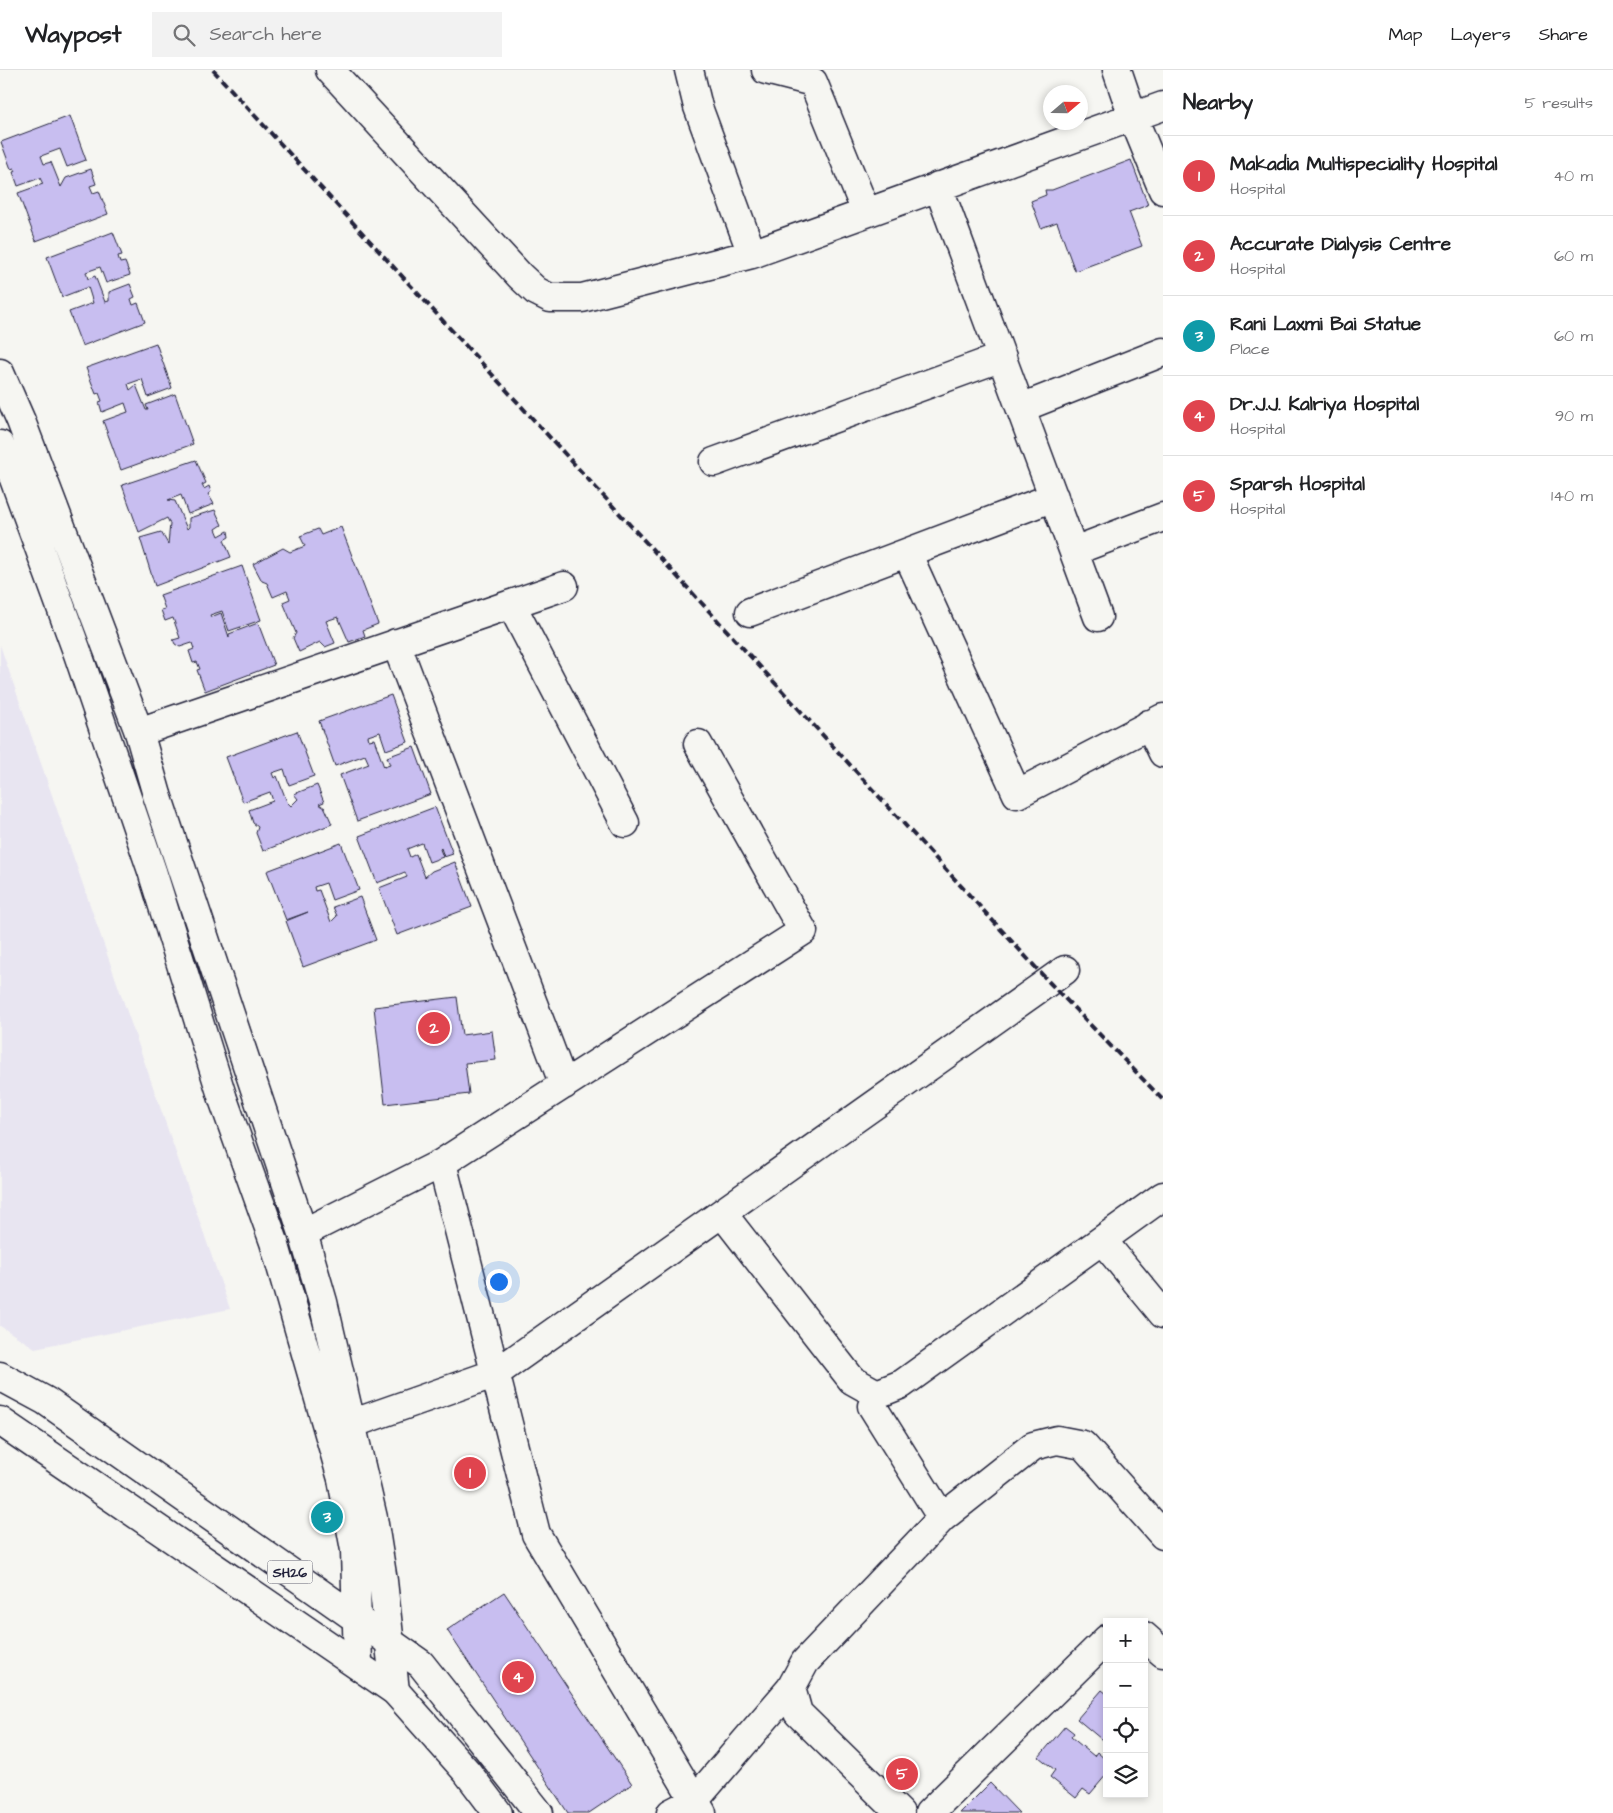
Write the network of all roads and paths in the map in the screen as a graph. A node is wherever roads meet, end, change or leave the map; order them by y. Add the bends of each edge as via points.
1 (330, 70) edge
2 (688, 70) edge
3 (766, 70) edge
4 (1117, 70) edge
5 (819, 76) edge
6 (1163, 106) edge
7 (1133, 117) junction
8 (938, 186) junction
9 (1163, 190) edge
10 (866, 212) junction
11 (752, 254) junction
12 (1163, 352) edge
13 (1002, 357) junction
14 (0, 373) edge
15 (1020, 408) junction
16 (0, 445) edge
17 (714, 462) dead end
18 (1054, 497) junction
19 (1163, 517) edge
20 (1074, 551) junction
21 (907, 553) junction
22 (564, 586) dead end
23 (511, 604) junction
24 (750, 612) dead end
25 (1098, 617) dead end
26 (396, 643) junction
27 (1156, 721) edge
28 (139, 732) junction
29 (698, 744) dead end
30 (1163, 753) edge
31 (625, 823) dead end
32 (1065, 970) dead end
33 (564, 1085) junction
34 (442, 1163) junction
35 (1163, 1196) edge
36 (722, 1213) junction
37 (303, 1233) junction
38 (1102, 1240) junction
39 (1163, 1314) edge
40 (496, 1373) junction
41 (0, 1376) edge
42 (872, 1406) dead end
43 (0, 1421) edge
44 (351, 1424) junction
45 (942, 1518) junction
46 (1163, 1535) edge
47 (358, 1620) junction
48 (1148, 1639) edge
49 (389, 1643) junction
50 (1103, 1643) edge
51 (1163, 1652) edge
52 (358, 1665) junction
53 (791, 1688) junction
54 (395, 1691) junction
55 (689, 1809) edge
56 (498, 1813) edge
57 (539, 1813) edge
58 (900, 1813) edge
59 (929, 1813) edge

1 - 11 street via 520,276 550,298 582,298
2 - 11 street via 698,107
3 - 5 street
4 - 7 street
5 - 10 street
6 - 7 street
7 - 8 street
7 - 9 street
8 - 10 street
8 - 13 street
10 - 11 street
12 - 15 street
13 - 15 street
13 - 17 street
14 - 28 street
15 - 18 street
16 - 47 street via 78,654 152,871 223,1099 274,1242 342,1479 355,1550
18 - 20 street
18 - 21 street
19 - 20 street
20 - 25 street
21 - 24 street
21 - 27 street via 1017,794
22 - 23 street
23 - 26 street
23 - 31 street
26 - 28 street
26 - 33 street
27 - 30 street
28 - 37 street
29 - 33 street via 803,931
32 - 36 street
33 - 34 street
34 - 37 street
34 - 40 street
35 - 38 street
36 - 38 street via 852,1380 877,1394 902,1384
36 - 40 street
37 - 44 street via 323,1302
38 - 39 street
40 - 44 street
40 - 55 street via 536,1534
41 - 47 street, SH26 via 46,1401
42 - 45 street
43 - 52 street, SH26
44 - 49 street via 384,1581
45 - 46 street via 1033,1446 1057,1440 1083,1445
45 - 53 street via 804,1662
47 - 49 street, SH26
47 - 52 street
48 - 51 street
49 - 54 street
49 - 57 street, SH26 via 421,1664
50 - 59 street
52 - 54 street, SH26
53 - 55 street
53 - 58 street via 798,1713
54 - 56 street, SH26 via 467,1772

